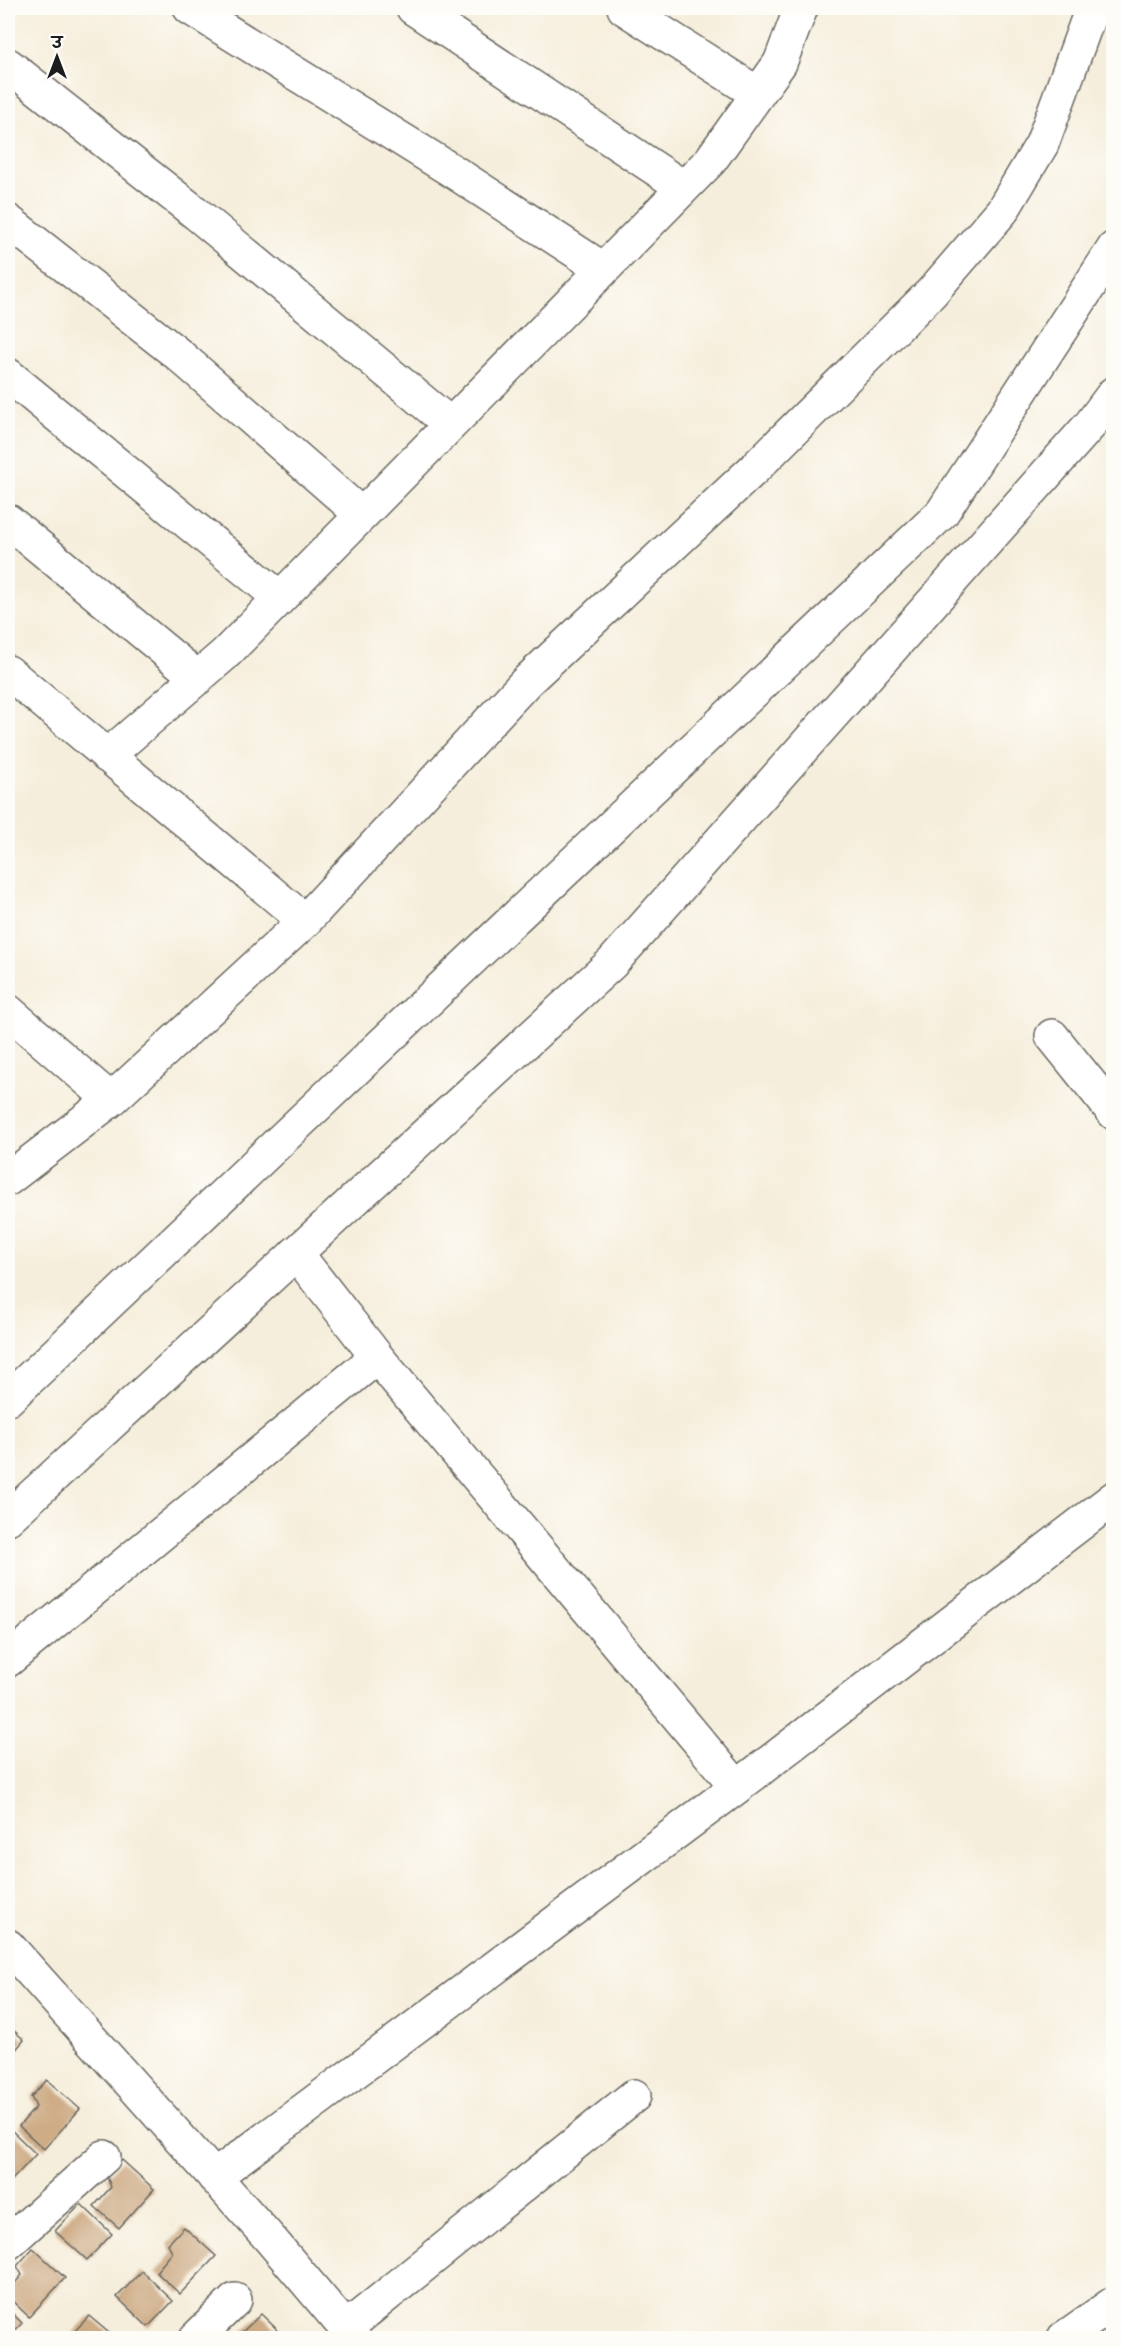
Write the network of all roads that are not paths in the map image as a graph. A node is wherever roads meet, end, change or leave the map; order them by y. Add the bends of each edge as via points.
1 (190, 8) edge
2 (413, 8) edge
3 (624, 8) edge
4 (801, 8) edge
5 (1092, 8) edge
6 (8, 65) edge
7 (758, 94) junction
8 (683, 187) junction
9 (8, 221) edge
10 (1113, 248) edge
11 (603, 269) junction
12 (8, 375) edge
13 (1113, 393) edge
14 (450, 424) junction
15 (362, 515) junction
16 (8, 521) edge
17 (280, 598) junction
18 (8, 672) edge
19 (198, 678) junction
20 (106, 756) junction
21 (305, 921) junction
22 (8, 1011) edge
23 (1052, 1036) dead end
24 (111, 1100) junction
25 (1113, 1113) edge
26 (8, 1179) edge
27 (296, 1252) junction
28 (376, 1357) junction
29 (8, 1399) edge
30 (1113, 1498) edge
31 (8, 1518) edge
32 (8, 1660) edge
33 (737, 1787) junction
34 (9, 1952) edge
35 (634, 2096) dead end
36 (104, 2157) dead end
37 (214, 2177) junction
38 (8, 2243) edge
39 (235, 2300) dead end
40 (1113, 2303) edge
41 (350, 2333) edge
42 (195, 2338) edge
43 (1064, 2338) edge

1 - 11 street
2 - 8 street
3 - 7 street
4 - 7 street via 780,63
5 - 21 street via 1042,144 1002,211 932,292 754,469 526,682
6 - 14 street via 197,214
7 - 8 street via 710,161
8 - 11 street
9 - 15 street via 179,355
10 - 29 street via 942,513
11 - 14 street
12 - 17 street
13 - 27 street via 1090,425 612,963
14 - 15 street
15 - 17 street
16 - 19 street
17 - 19 street
18 - 20 street
19 - 20 street
20 - 21 street
21 - 24 street
22 - 24 street
23 - 25 street
24 - 26 street
27 - 28 street
27 - 31 street
28 - 32 street
28 - 33 street
30 - 33 street
33 - 37 street
34 - 37 street
35 - 41 street
36 - 38 street
37 - 41 street
39 - 42 street
40 - 43 street

